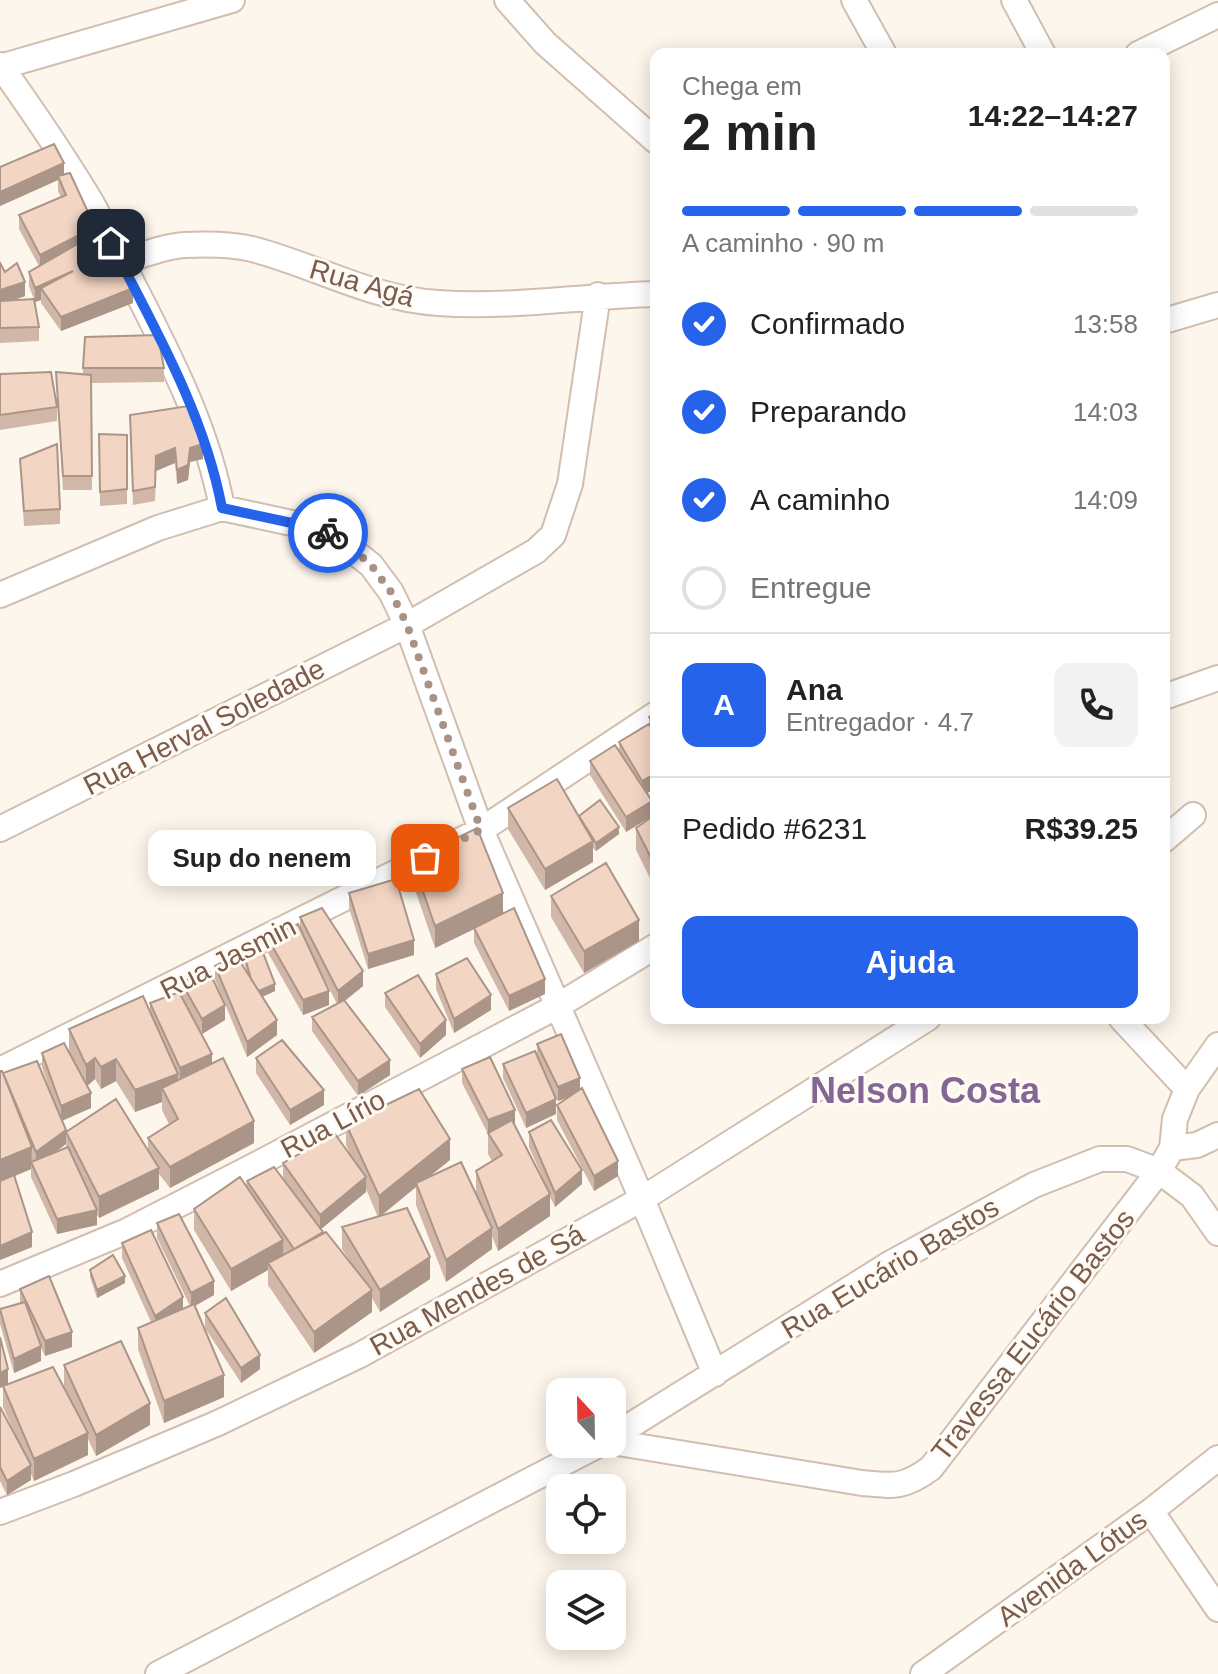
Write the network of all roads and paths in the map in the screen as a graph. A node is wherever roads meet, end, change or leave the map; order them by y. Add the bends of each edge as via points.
1 (232, 0) edge
2 (507, 0) edge
3 (854, 0) edge
4 (1014, 0) edge
5 (205, 4) edge
6 (1218, 15) edge
7 (881, 48) edge
8 (1040, 48) edge
9 (1150, 48) edge
10 (0, 66) edge
11 (650, 136) edge
12 (121, 262) junction
13 (650, 294) edge
14 (598, 295) junction
15 (1218, 305) edge
16 (1170, 319) edge
17 (222, 508) junction
18 (1, 590) edge
19 (407, 625) junction
20 (1218, 678) edge
21 (1170, 695) edge
22 (650, 718) edge
23 (1193, 815) dead end
24 (0, 829) edge
25 (481, 830) junction
26 (1170, 835) edge
27 (650, 950) edge
28 (556, 1007) junction
29 (919, 1024) edge
30 (1127, 1024) edge
31 (1218, 1045) edge
32 (0, 1070) edge
33 (1187, 1089) junction
34 (1218, 1135) edge
35 (1172, 1148) junction
36 (1159, 1171) junction
37 (642, 1199) junction
38 (1218, 1233) edge
39 (0, 1284) edge
40 (715, 1374) junction
41 (626, 1431) edge
42 (626, 1442) edge
43 (573, 1458) edge
44 (1218, 1458) edge
45 (1151, 1511) junction
46 (0, 1512) edge
47 (1218, 1609) edge
48 (158, 1674) edge
49 (923, 1674) edge

1 - 5 street
2 - 11 street via 545,43
3 - 7 street
4 - 8 street
5 - 10 street
6 - 9 street
10 - 12 street via 92,204
12 - 14 street, Rua Agá via 182,245 216,245 250,248 358,286 437,303 545,302
12 - 17 street via 194,411
13 - 14 street, Rua Agá
14 - 19 street, Rua Herval Soledade via 570,484 553,535 536,551
15 - 16 street
17 - 18 street
17 - 19 street via 334,536 371,565
19 - 24 street, Rua Herval Soledade
19 - 25 street
20 - 21 street
22 - 25 street, Rua Jasmin
23 - 26 street
25 - 28 street
25 - 32 street, Rua Jasmin
27 - 28 street, Rua Lírio
28 - 37 street
28 - 39 street, Rua Lírio via 127,1231
29 - 37 street, Rua Mendes de Sá
30 - 33 street
31 - 33 street
33 - 35 street via 1175,1119
34 - 35 street
35 - 36 street
36 - 38 street via 1192,1196
36 - 40 street, Rua Eucário Bastos via 1127,1159 1100,1159 1034,1185 891,1263
36 - 42 street, Travessa Eucário Bastos via 931,1468 911,1483 862,1483
37 - 40 street
37 - 46 street, Rua Mendes de Sá via 360,1355 218,1423
40 - 41 street, Rua Eucário Bastos
43 - 48 street
44 - 45 street, Avenida Lótus
45 - 47 street
45 - 49 street, Avenida Lótus

